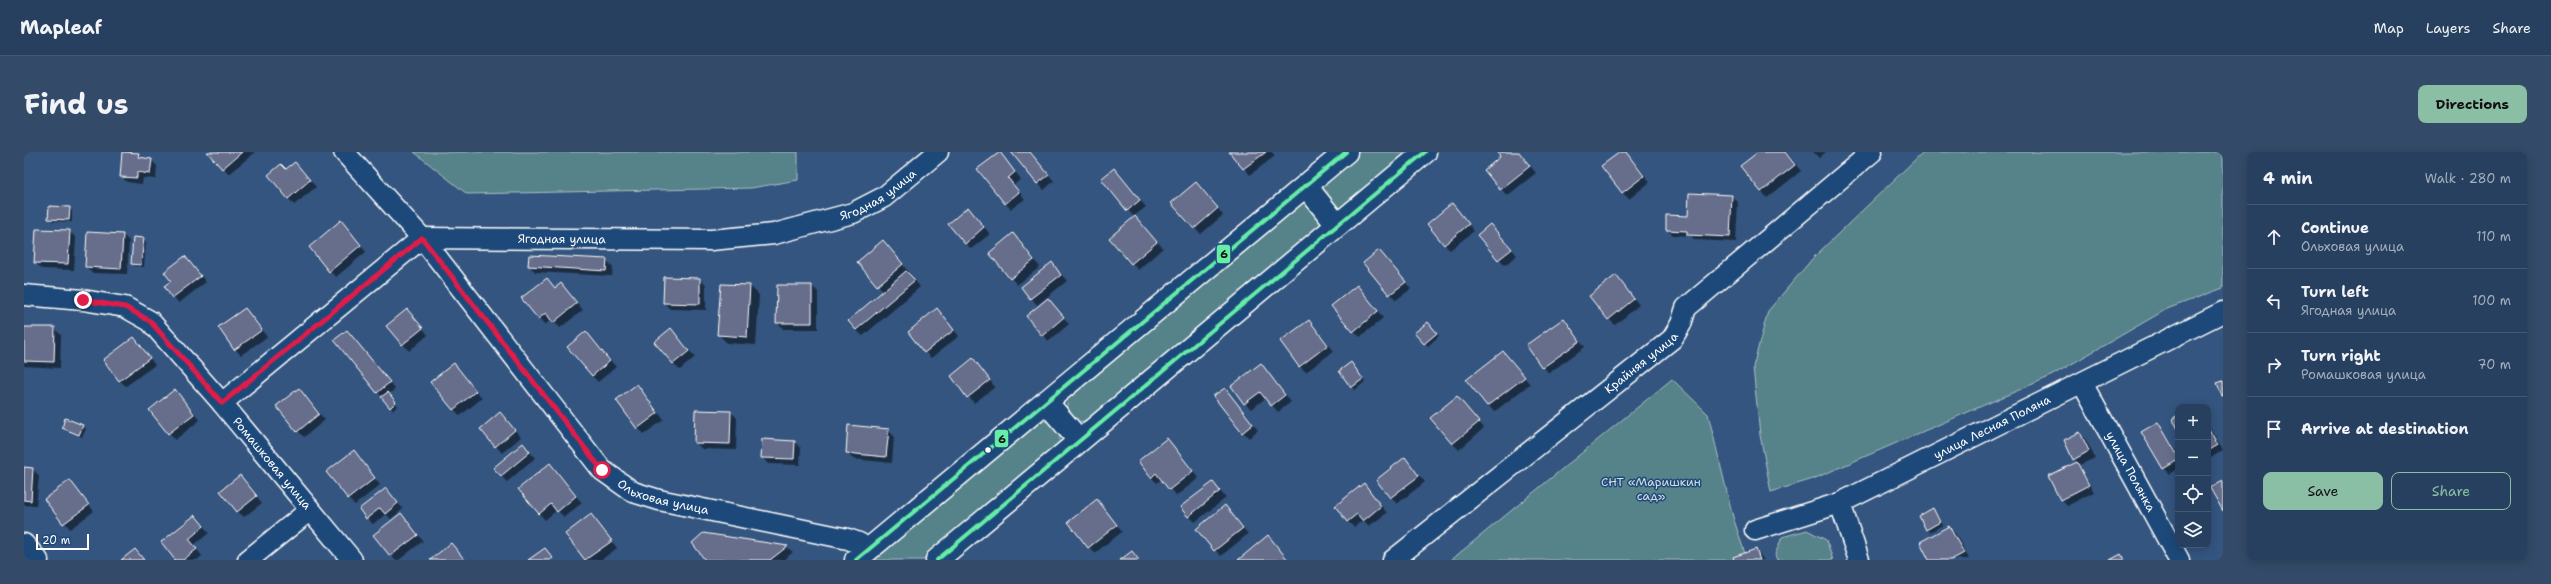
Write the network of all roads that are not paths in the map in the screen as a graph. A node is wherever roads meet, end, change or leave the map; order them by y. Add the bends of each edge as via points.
1 (344, 152) edge
2 (938, 152) edge
3 (1346, 152) edge
4 (1425, 152) edge
5 (1872, 152) edge
6 (1306, 186) junction
7 (1337, 225) junction
8 (422, 238) junction
9 (24, 295) edge
10 (2223, 312) edge
11 (2082, 383) junction
12 (222, 403) junction
13 (1047, 403) junction
14 (1079, 440) junction
15 (1840, 503) junction
16 (310, 510) junction
17 (1755, 530) dead end
18 (24, 544) edge
19 (862, 555) edge
20 (38, 560) edge
21 (248, 560) edge
22 (352, 560) edge
23 (937, 560) edge
24 (1392, 560) edge
25 (1859, 560) edge
26 (2178, 560) edge

1 - 8 street, Ольховая улица
2 - 8 street, Ягодная улица via 884,197 853,212 774,234 711,240
3 - 6 main road
4 - 7 main road
5 - 24 street, Крайняя улица via 1686,308 1681,324 1672,339
6 - 7 main road
6 - 13 main road
7 - 14 main road
8 - 12 street
8 - 19 street, Ольховая улица via 602,470 633,492 659,500 848,539 859,543
9 - 12 street, Ромашковая улица via 125,307 150,321
10 - 11 street, улица Лесная Поляна
11 - 15 street, улица Лесная Поляна
11 - 26 street, улица Полянка
12 - 16 street, Ромашковая улица
13 - 14 main road
13 - 19 main road
14 - 23 main road
15 - 17 street, улица Лесная Поляна
15 - 25 street
16 - 21 street
16 - 22 street, Ромашковая улица
18 - 20 street

